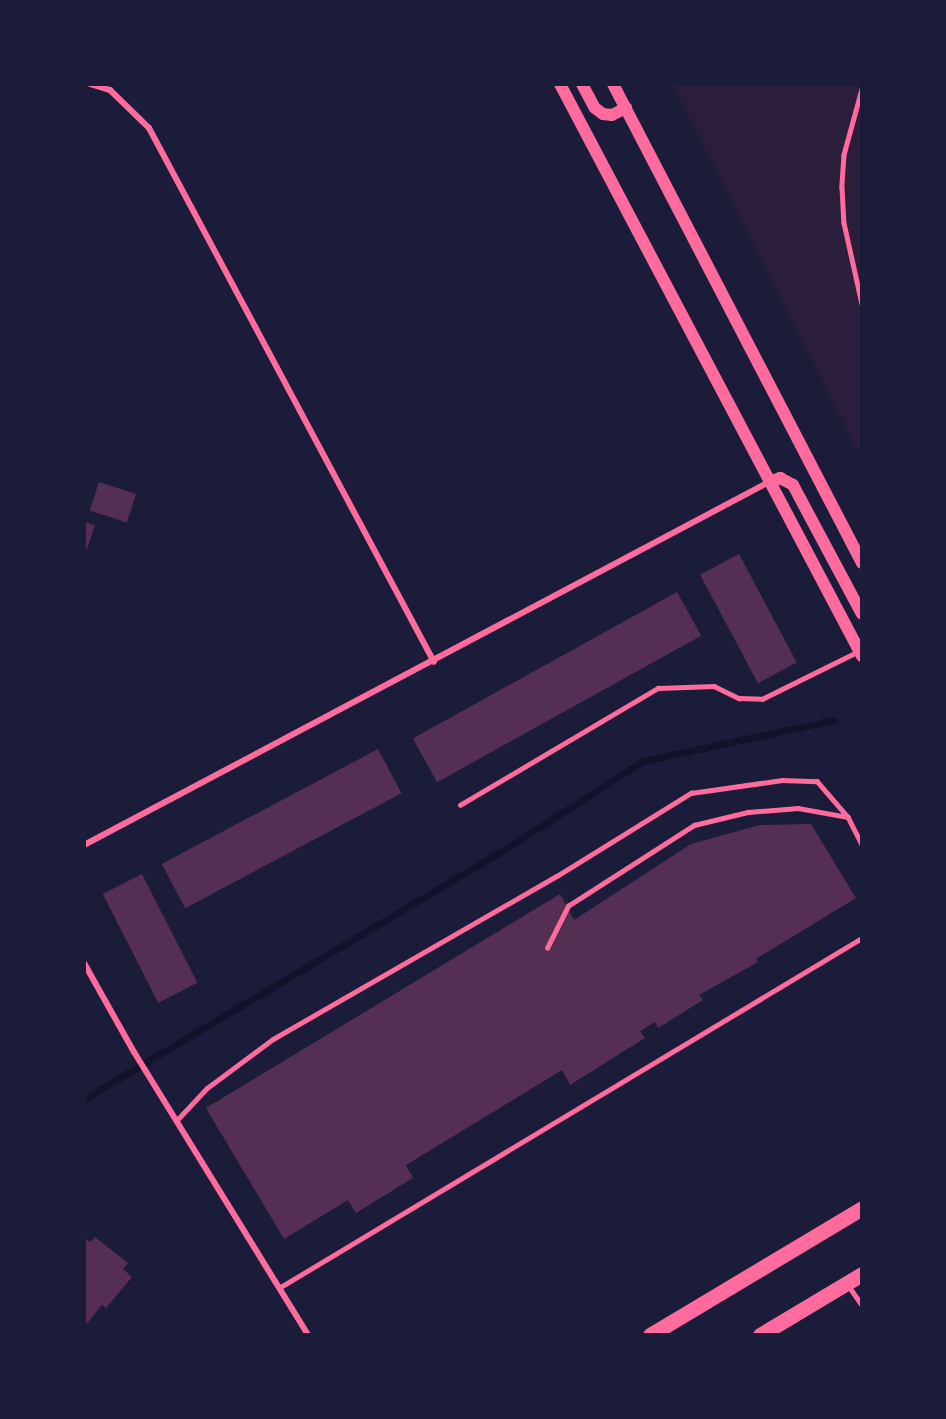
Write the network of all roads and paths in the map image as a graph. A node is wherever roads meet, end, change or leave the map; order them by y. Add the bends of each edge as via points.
1 (90, 84) edge
2 (560, 84) edge
3 (582, 84) edge
4 (613, 84) edge
5 (862, 89) edge
6 (626, 108) junction
7 (862, 304) edge
8 (772, 481) junction
9 (862, 563) edge
10 (862, 614) edge
11 (861, 653) edge
12 (434, 662) junction
13 (460, 805) dead end
14 (848, 817) junction
15 (84, 845) edge
16 (862, 845) edge
17 (862, 938) edge
18 (547, 948) dead end
19 (84, 963) edge
20 (176, 1121) junction
21 (862, 1208) edge
22 (862, 1274) edge
23 (846, 1283) junction
24 (279, 1288) junction
25 (862, 1305) edge
26 (308, 1335) edge
27 (650, 1335) edge
28 (760, 1335) edge

1 - 12 street via 110,90 149,128
2 - 8 main road
3 - 6 main road via 595,108 603,114 612,115
4 - 6 main road
5 - 7 lane via 844,155 842,187 844,223
6 - 9 main road
8 - 10 main road via 780,478 793,485
8 - 11 main road
8 - 12 street
11 - 13 lane via 762,699 739,698 714,686 658,688
12 - 15 street
14 - 16 lane
14 - 18 lane via 798,808 748,812 694,825 568,906
14 - 20 lane via 817,781 782,780 691,793 556,876 273,1039 207,1088
17 - 24 lane
19 - 20 street
20 - 24 street
21 - 27 main road
22 - 23 main road
23 - 25 lane
23 - 28 main road
24 - 26 street

